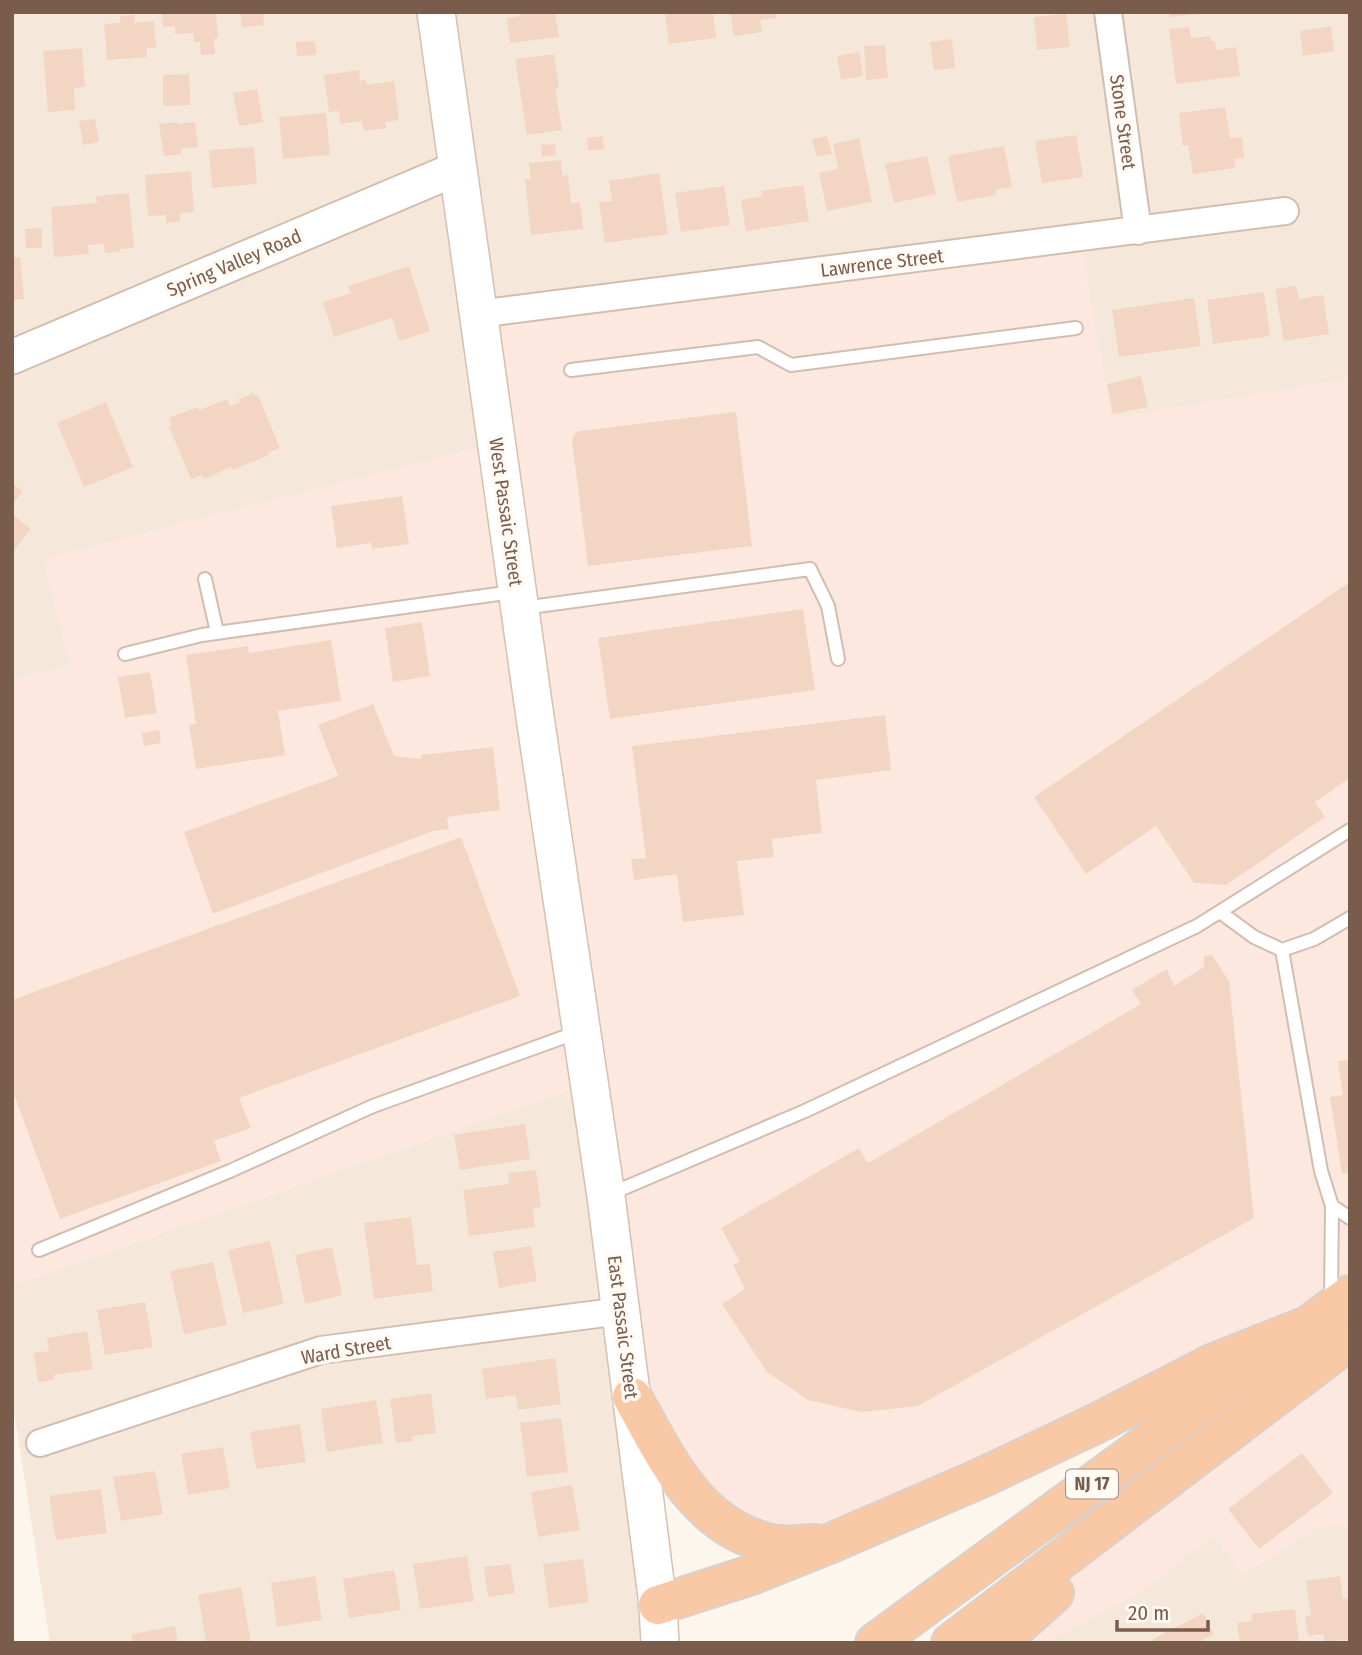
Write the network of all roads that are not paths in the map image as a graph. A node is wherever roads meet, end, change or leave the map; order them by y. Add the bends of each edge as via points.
1 (436, 12) edge
2 (1108, 12) edge
3 (456, 169) junction
4 (1285, 211) dead end
5 (1138, 231) junction
6 (478, 314) junction
7 (1076, 328) dead end
8 (12, 357) edge
9 (571, 370) dead end
10 (205, 579) dead end
11 (518, 600) junction
12 (217, 632) junction
13 (125, 654) dead end
14 (838, 659) dead end
15 (1350, 830) edge
16 (1220, 912) junction
17 (1350, 918) edge
18 (1282, 950) junction
19 (580, 1021) junction
20 (606, 1196) junction
21 (1332, 1206) junction
22 (1350, 1219) edge
23 (39, 1250) dead end
24 (621, 1311) junction
25 (1335, 1317) edge
26 (632, 1397) junction
27 (1260, 1407) junction
28 (40, 1443) dead end
29 (831, 1543) junction
30 (658, 1633) edge
31 (875, 1643) edge
32 (951, 1643) edge
33 (998, 1643) edge

1 - 3 main road, West Passaic Street
2 - 5 street, Stone Street
3 - 6 main road, West Passaic Street
3 - 8 street, Spring Valley Road
4 - 5 street, Lawrence Street
5 - 6 street, Lawrence Street
6 - 11 main road, West Passaic Street
7 - 9 lane via 791,365 758,347
10 - 12 lane
11 - 12 lane
11 - 14 lane via 810,569 828,606
11 - 19 main road, West Passaic Street
12 - 13 lane
15 - 16 lane
16 - 18 lane via 1254,937
16 - 20 lane via 1139,955 805,1111
17 - 18 lane via 1314,939
18 - 21 lane via 1321,1171
19 - 20 main road, East Passaic Street
19 - 23 lane
20 - 24 main road, East Passaic Street
21 - 22 lane
21 - 25 lane
24 - 26 main road, East Passaic Street
24 - 28 street, Ward Street via 321,1350
25 - 27 highway, NJ 17
25 - 29 highway via 1214,1363 981,1478
25 - 31 highway, NJ 17
26 - 29 highway via 673,1469 700,1505 735,1532 773,1545
26 - 30 main road, East Passaic Street
27 - 32 highway, NJ 17
27 - 33 highway
29 - 30 highway via 751,1575

